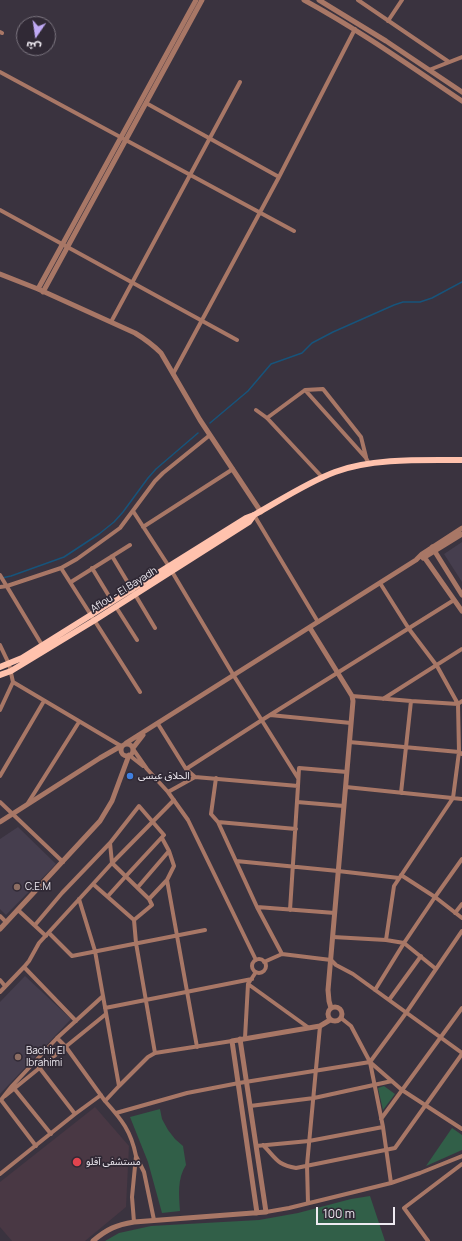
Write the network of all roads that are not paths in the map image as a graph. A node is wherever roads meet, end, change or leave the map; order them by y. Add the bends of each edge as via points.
1 (196, 0) edge
2 (202, 0) edge
3 (304, 0) edge
4 (319, 0) edge
5 (358, 0) edge
6 (402, 0) edge
7 (388, 21) junction
8 (355, 29) junction
9 (462, 57) edge
10 (449, 62) junction
11 (429, 70) junction
12 (0, 72) edge
13 (240, 82) dead end
14 (462, 92) edge
15 (462, 101) edge
16 (146, 103) junction
17 (124, 139) junction
18 (210, 139) junction
19 (191, 175) junction
20 (279, 177) junction
21 (0, 210) edge
22 (260, 212) junction
23 (294, 231) dead end
24 (65, 246) junction
25 (0, 274) edge
26 (133, 283) junction
27 (41, 291) junction
28 (202, 321) junction
29 (110, 322) junction
30 (237, 340) dead end
31 (173, 374) junction
32 (306, 390) junction
33 (256, 410) dead end
34 (267, 418) junction
35 (210, 434) junction
36 (366, 458) junction
37 (462, 460) edge
38 (370, 464) junction
39 (233, 469) junction
40 (322, 478) junction
41 (133, 511) junction
42 (261, 512) junction
43 (254, 515) junction
44 (143, 527) junction
45 (462, 528) edge
46 (462, 534) edge
47 (130, 545) dead end
48 (434, 549) junction
49 (112, 556) junction
50 (423, 556) junction
51 (168, 565) junction
52 (61, 568) junction
53 (92, 568) junction
54 (172, 571) junction
55 (0, 575) edge
56 (71, 582) junction
57 (380, 583) junction
58 (6, 585) junction
59 (0, 587) edge
60 (132, 588) junction
61 (135, 594) junction
62 (462, 595) edge
63 (454, 600) junction
64 (114, 604) junction
65 (462, 611) edge
66 (93, 617) junction
67 (318, 622) junction
68 (156, 628) dead end
69 (310, 628) junction
70 (409, 629) junction
71 (137, 640) dead end
72 (0, 645) edge
73 (42, 646) junction
74 (462, 649) edge
75 (9, 664) junction
76 (437, 666) junction
77 (0, 667) edge
78 (12, 671) junction
79 (337, 672) junction
80 (0, 675) edge
81 (234, 676) junction
82 (13, 682) junction
83 (140, 692) dead end
84 (352, 696) junction
85 (383, 699) junction
86 (44, 701) junction
87 (411, 701) junction
88 (462, 701) edge
89 (458, 704) junction
90 (0, 710) edge
91 (270, 715) junction
92 (262, 720) junction
93 (80, 722) junction
94 (351, 723) junction
95 (158, 724) junction
96 (148, 730) junction
97 (349, 742) junction
98 (123, 745) junction
99 (462, 746) edge
100 (406, 747) junction
101 (133, 748) junction
102 (460, 753) edge
103 (126, 755) junction
104 (100, 758) junction
105 (146, 769) junction
106 (186, 769) junction
107 (347, 772) junction
108 (0, 776) edge
109 (195, 776) junction
110 (216, 778) junction
111 (298, 778) junction
112 (298, 786) junction
113 (346, 787) junction
114 (168, 792) junction
115 (401, 793) junction
116 (453, 798) junction
117 (462, 799) edge
118 (174, 800) junction
119 (0, 802) edge
120 (297, 802) junction
121 (27, 805) junction
122 (344, 806) junction
123 (13, 814) junction
124 (0, 822) edge
125 (153, 822) junction
126 (218, 822) junction
127 (296, 829) junction
128 (162, 838) junction
129 (110, 843) junction
130 (169, 851) junction
131 (462, 859) edge
132 (236, 861) junction
133 (62, 862) junction
134 (112, 863) junction
135 (293, 866) junction
136 (338, 871) junction
137 (126, 876) junction
138 (400, 877) junction
139 (167, 880) junction
140 (93, 884) junction
141 (138, 887) junction
142 (108, 896) junction
143 (435, 897) junction
144 (80, 899) junction
145 (149, 899) junction
146 (462, 904) edge
147 (257, 907) junction
148 (18, 910) junction
149 (290, 910) junction
150 (335, 913) junction
151 (455, 914) junction
152 (0, 916) edge
153 (462, 918) edge
154 (134, 920) junction
155 (6, 922) junction
156 (34, 925) junction
157 (0, 929) edge
158 (205, 930) dead end
159 (462, 931) edge
160 (47, 934) junction
161 (176, 936) junction
162 (333, 937) junction
163 (386, 940) junction
164 (136, 943) junction
165 (404, 944) junction
166 (95, 951) junction
167 (282, 954) junction
168 (421, 956) junction
169 (256, 960) junction
170 (331, 960) junction
171 (264, 962) junction
172 (24, 967) junction
173 (436, 969) junction
174 (256, 972) junction
175 (252, 979) junction
176 (0, 980) edge
177 (248, 984) junction
178 (5, 986) junction
179 (375, 990) junction
180 (0, 992) edge
181 (187, 992) junction
182 (103, 996) junction
183 (146, 1000) junction
184 (389, 1000) junction
185 (105, 1008) junction
186 (331, 1008) junction
187 (462, 1008) edge
188 (406, 1013) junction
189 (106, 1014) junction
190 (341, 1018) junction
191 (330, 1020) junction
192 (76, 1021) junction
193 (320, 1026) junction
194 (309, 1028) junction
195 (57, 1038) junction
196 (243, 1038) junction
197 (441, 1038) junction
198 (232, 1040) junction
199 (66, 1047) junction
200 (197, 1047) junction
201 (155, 1053) junction
202 (462, 1053) edge
203 (35, 1062) junction
204 (370, 1062) junction
205 (40, 1069) junction
206 (316, 1070) junction
207 (392, 1081) junction
208 (246, 1082) junction
209 (239, 1083) junction
210 (374, 1085) junction
211 (120, 1086) junction
212 (13, 1087) junction
213 (402, 1090) junction
214 (101, 1095) junction
215 (314, 1098) junction
216 (0, 1100) edge
217 (105, 1101) junction
218 (250, 1106) junction
219 (425, 1106) junction
220 (116, 1113) junction
221 (75, 1114) junction
222 (381, 1119) junction
223 (383, 1127) junction
224 (462, 1130) edge
225 (51, 1134) junction
226 (309, 1140) junction
227 (36, 1146) junction
228 (256, 1146) junction
229 (263, 1146) junction
230 (387, 1150) junction
231 (136, 1156) junction
232 (462, 1156) edge
233 (462, 1164) edge
234 (307, 1165) junction
235 (0, 1174) edge
236 (391, 1183) junction
237 (308, 1203) junction
238 (266, 1212) junction
239 (258, 1213) junction
240 (154, 1220) junction
241 (134, 1222) junction
242 (93, 1241) edge
243 (428, 1241) edge

1 - 17 street
2 - 16 street
3 - 8 street
4 - 11 street via 370,30
5 - 7 street
6 - 7 street
7 - 10 street
8 - 15 street
8 - 20 street
9 - 10 street
10 - 11 street
11 - 14 street
12 - 17 street
13 - 18 street
16 - 17 street
16 - 18 street
17 - 19 street
17 - 24 street
18 - 19 street
18 - 20 street
19 - 22 street
19 - 26 street
20 - 22 street
21 - 24 street
22 - 23 street
22 - 28 street
24 - 26 street
24 - 27 street
25 - 27 street
26 - 28 street
26 - 29 street
27 - 29 street
28 - 30 street
28 - 31 street
29 - 31 street via 145,338 161,353
31 - 35 street
32 - 34 street
32 - 36 street
32 - 36 street via 323,389 360,437
33 - 34 street
34 - 40 street
35 - 39 street
35 - 41 street via 163,473
36 - 38 street
37 - 38 main road, Aflou - El Bayadh via 413,460
38 - 40 main road, Aflou - El Bayadh via 336,471
39 - 42 street
39 - 44 street
40 - 42 main road, Aflou - El Bayadh
41 - 44 street
41 - 52 street via 120,528
42 - 43 main road, Aflou - El Bayadh
43 - 51 main road, Aflou - El Bayadh
43 - 54 main road, Aflou - El Bayadh via 249,522
43 - 67 street
44 - 51 street
45 - 48 street
46 - 48 street
47 - 49 street
48 - 50 street
48 - 62 street
49 - 53 street
49 - 60 street
50 - 57 street
50 - 63 street
51 - 54 street
51 - 60 main road, Aflou - El Bayadh
52 - 56 street
52 - 58 street
53 - 56 street
53 - 64 street
54 - 61 main road, Aflou - El Bayadh
54 - 81 street
55 - 58 street
56 - 66 street
57 - 67 street
57 - 70 street
58 - 59 street
58 - 73 street
60 - 61 street
60 - 64 main road, Aflou - El Bayadh
61 - 64 main road, Aflou - El Bayadh
61 - 68 street
63 - 65 street
63 - 70 street
64 - 66 main road, Aflou - El Bayadh
64 - 71 street
66 - 73 main road, Aflou - El Bayadh
66 - 78 main road, Aflou - El Bayadh
66 - 83 street
67 - 69 street
69 - 79 street
69 - 81 street
70 - 76 street
70 - 79 street
72 - 75 street
73 - 75 main road, Aflou - El Bayadh
74 - 76 street
75 - 77 main road, Aflou - El Bayadh
75 - 78 street
76 - 85 street
76 - 89 street
78 - 80 main road, Aflou - El Bayadh
78 - 82 street
79 - 84 street
79 - 91 street
81 - 92 street
81 - 95 street
82 - 86 street
82 - 90 street
84 - 85 street
84 - 94 street
85 - 87 street
86 - 93 street
86 - 108 street
87 - 89 street
87 - 100 street
88 - 89 street
89 - 102 street
91 - 92 street
91 - 94 street
92 - 106 street
92 - 111 street
93 - 98 street
93 - 121 street
94 - 97 street
95 - 96 street
95 - 106 street
96 - 98 street
96 - 101 street
97 - 100 street
97 - 107 street
98 - 101 street via 131,745
98 - 103 street via 121,752
98 - 104 street
99 - 102 street
100 - 102 street
100 - 115 street
101 - 103 street via 132,752
101 - 105 street
102 - 116 street
103 - 104 street via 115,754
103 - 105 street
103 - 133 street via 107,811
104 - 121 street
105 - 114 street
106 - 109 street
107 - 111 street via 299,768
107 - 113 street
109 - 110 street
109 - 114 street
110 - 112 street
110 - 126 street via 211,814
111 - 112 street
112 - 120 street
113 - 115 street
113 - 122 street
114 - 118 street
115 - 116 street
116 - 117 street
116 - 138 street
118 - 125 street
118 - 169 street via 188,820
119 - 123 street
120 - 122 street
120 - 127 street
121 - 123 street
122 - 136 street
123 - 124 street
123 - 133 street
125 - 128 street via 164,835
125 - 129 street via 139,806
125 - 134 street
126 - 127 street
126 - 132 street
127 - 135 street
128 - 130 street
128 - 137 street
129 - 134 street
129 - 156 street
130 - 139 street via 174,866
130 - 141 street
131 - 143 street
132 - 135 street
132 - 147 street
133 - 148 street
134 - 137 street
134 - 140 street
135 - 136 street
135 - 149 street
136 - 138 street
136 - 150 street
137 - 141 street
137 - 142 street
138 - 143 street
138 - 163 street via 394,886
139 - 145 street
139 - 161 street
140 - 142 street
140 - 144 street
141 - 145 street
142 - 154 street
143 - 151 street
143 - 165 street
144 - 160 street
144 - 166 street
145 - 154 street via 152,905
146 - 151 street
147 - 149 street
147 - 167 street
148 - 155 street
148 - 156 street
149 - 150 street
150 - 162 street
151 - 153 street
152 - 155 street
154 - 164 street
155 - 157 street
156 - 160 street
158 - 161 street
159 - 173 street
160 - 166 street via 72,956
160 - 172 street
161 - 164 street
161 - 181 street
162 - 163 street
162 - 170 street
163 - 165 street
164 - 166 street
164 - 183 street
165 - 168 street
165 - 179 street
166 - 182 street
167 - 170 street
167 - 171 street
168 - 173 street
168 - 184 street
169 - 171 street
169 - 174 street via 252,967
170 - 179 street
170 - 186 street via 328,990
171 - 174 street via 264,971
172 - 178 street
172 - 192 street
173 - 188 street
174 - 175 street
175 - 177 street
175 - 181 street
176 - 178 street
177 - 194 street
177 - 196 street
178 - 180 street
179 - 184 street
181 - 183 street
181 - 200 street
182 - 185 street
182 - 192 street
183 - 185 street
183 - 201 street
184 - 188 street
185 - 189 street
186 - 190 street via 336,1007 340,1010
186 - 191 street via 328,1014
187 - 197 street
188 - 197 street
188 - 204 street
189 - 199 street
189 - 211 street
190 - 191 street via 334,1022
190 - 204 street via 351,1026
191 - 193 street
192 - 195 street
193 - 194 street
193 - 206 street
194 - 196 street
195 - 199 street
195 - 203 street
196 - 198 street
196 - 208 street
197 - 202 street
197 - 213 street
198 - 200 street
198 - 209 street
199 - 205 street
199 - 214 street
200 - 201 street
201 - 211 street
202 - 219 street
203 - 205 street
203 - 212 street
204 - 206 street
204 - 207 street
204 - 210 street
205 - 212 street
205 - 221 street
206 - 208 street
206 - 215 street
207 - 210 street
207 - 213 street
208 - 209 street
208 - 218 street
209 - 220 street via 187,1093
209 - 239 street
210 - 215 street
210 - 222 street
211 - 217 street
212 - 216 street
212 - 225 street
213 - 219 street
213 - 222 street
214 - 217 street
214 - 221 street
215 - 218 street
215 - 226 street
216 - 227 street
217 - 220 street
218 - 228 street
219 - 224 street
219 - 230 street via 394,1148
220 - 231 street via 133,1142
221 - 225 street
222 - 223 street
223 - 226 street
223 - 230 street
225 - 227 street
226 - 229 street
226 - 234 street
227 - 235 street
228 - 229 street
228 - 238 street
229 - 234 street via 278,1162 286,1166 296,1168
230 - 234 street
230 - 236 street
231 - 240 street via 144,1172
231 - 241 street via 132,1197
232 - 236 street
233 - 243 street via 404,1208
234 - 237 street
236 - 237 street
237 - 238 street
238 - 239 street
239 - 240 street
240 - 241 street
241 - 242 street via 118,1225

